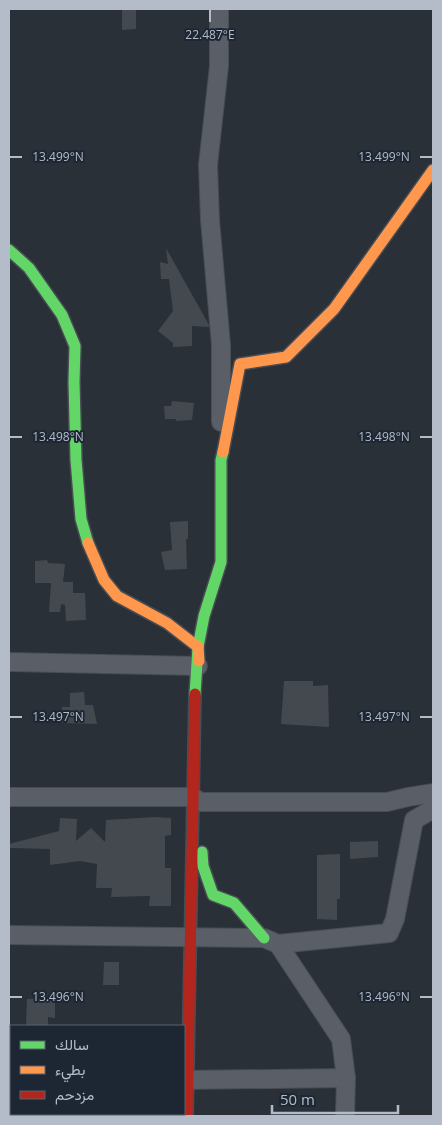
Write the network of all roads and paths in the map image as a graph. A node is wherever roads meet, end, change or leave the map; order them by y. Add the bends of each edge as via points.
1 (218, 9) edge
2 (433, 170) edge
3 (9, 250) edge
4 (221, 460) junction
5 (198, 646) junction
6 (9, 662) edge
7 (198, 666) junction
8 (433, 793) edge
9 (9, 797) edge
10 (196, 800) junction
11 (433, 809) edge
12 (9, 935) edge
13 (191, 938) junction
14 (271, 941) junction
15 (346, 1078) junction
16 (186, 1080) edge
17 (186, 1116) edge
18 (345, 1116) edge

1 - 4 street via 219,66 208,165 221,345
2 - 4 street via 334,309 286,357 240,364
3 - 5 street via 28,268 62,315 75,346 80,519 90,551 104,580 117,596 167,623
4 - 5 street via 221,562
5 - 7 street
5 - 10 street via 202,778
6 - 7 street
7 - 10 street via 194,720
8 - 10 street via 387,802
9 - 10 street
10 - 13 street
10 - 14 street via 203,866 212,895 234,903
11 - 14 street via 414,820 396,919 389,933
12 - 13 street
13 - 14 street
13 - 16 street
14 - 15 street via 341,1039
15 - 16 street
15 - 18 street
16 - 17 street

